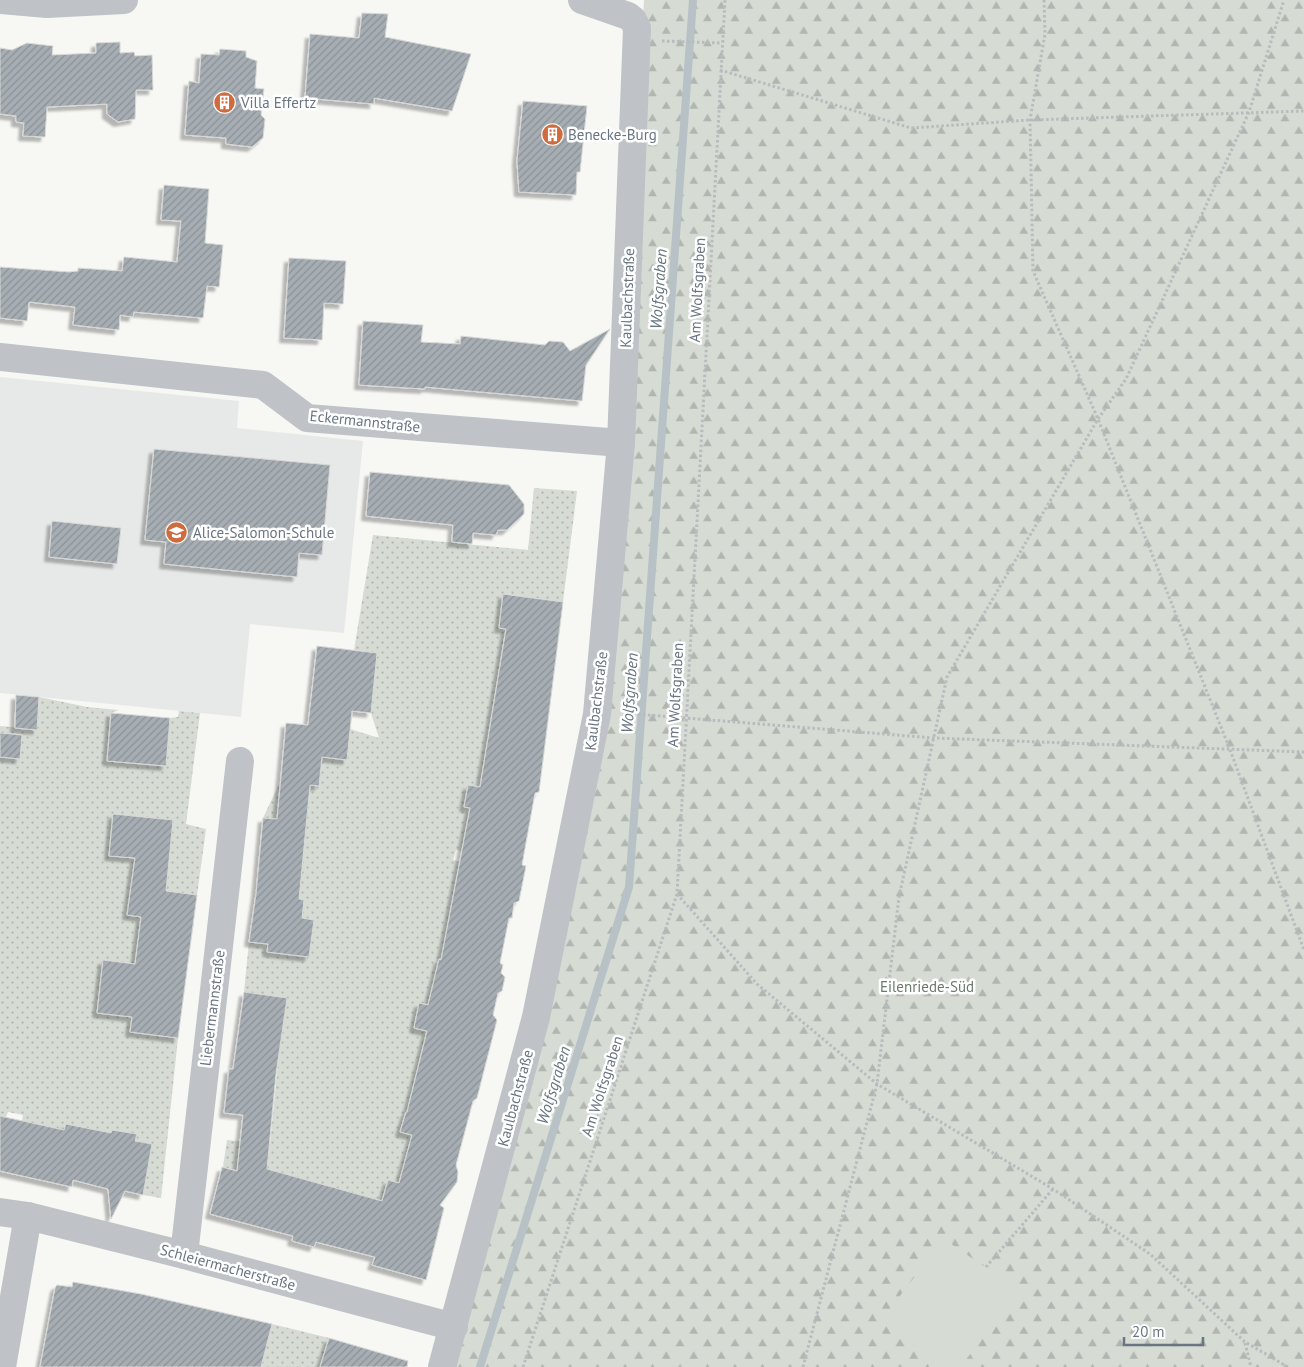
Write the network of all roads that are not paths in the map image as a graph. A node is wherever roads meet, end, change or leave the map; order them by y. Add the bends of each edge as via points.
1 (0, 0) edge
2 (124, 0) edge
3 (582, 0) edge
4 (0, 357) edge
5 (621, 443) junction
6 (240, 761) dead end
7 (0, 1212) edge
8 (28, 1216) junction
9 (184, 1255) junction
10 (454, 1327) junction
11 (2, 1367) edge
12 (442, 1367) edge

1 - 2 street via 47,4
3 - 5 street, Kaulbachstraße via 628,16 638,28
4 - 5 street, Eckermannstraße via 263,385 307,418
5 - 10 street, Kaulbachstraße via 598,714 536,1017
6 - 9 street, Liebermannstraße
7 - 8 street, Schleiermacherstraße
8 - 9 street, Schleiermacherstraße
8 - 11 street
9 - 10 street, Schleiermacherstraße
10 - 12 street, Kaulbachstraße

